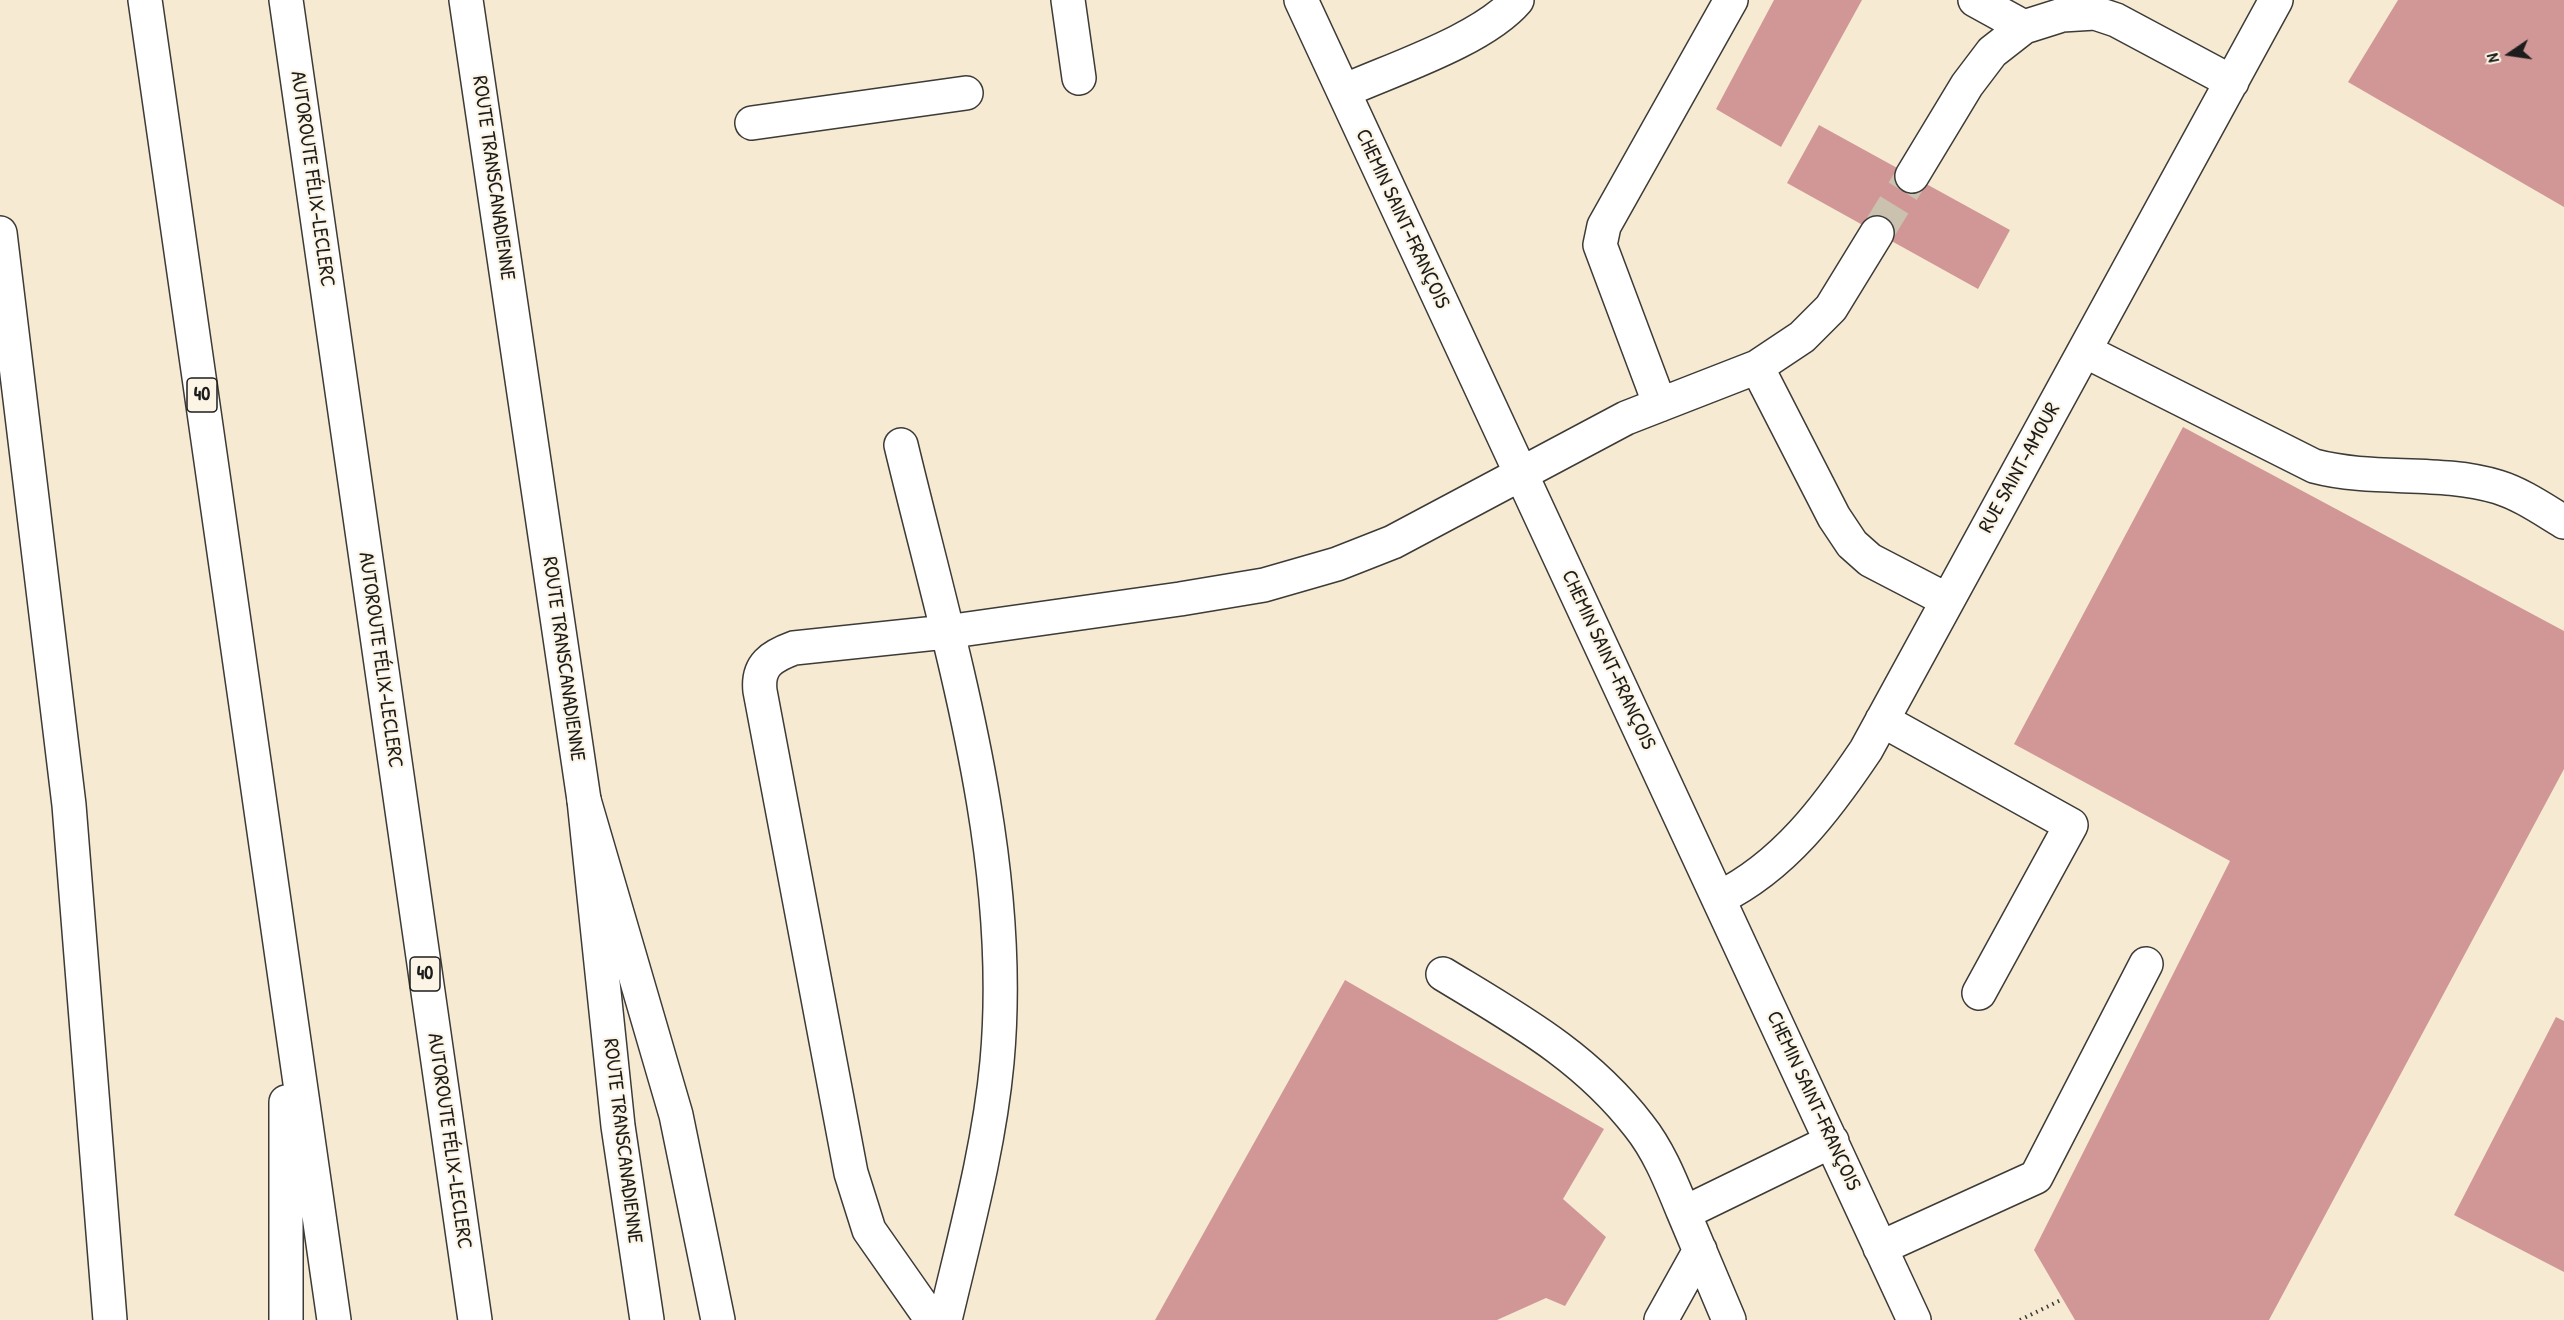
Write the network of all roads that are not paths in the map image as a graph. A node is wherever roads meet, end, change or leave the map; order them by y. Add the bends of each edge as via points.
1 (146, 0) edge
2 (286, 0) edge
3 (466, 0) edge
4 (1068, 0) edge
5 (1301, 0) edge
6 (1517, 0) edge
7 (1731, 0) edge
8 (1975, 0) edge
9 (2276, 0) edge
10 (2024, 27) junction
11 (1079, 78) dead end
12 (2232, 81) junction
13 (1344, 91) junction
14 (966, 93) dead end
15 (752, 123) dead end
16 (1912, 176) tunnel mouth
17 (1877, 233) tunnel mouth
18 (1, 247) edge
19 (2085, 351) junction
20 (1756, 367) junction
21 (1660, 405) junction
22 (901, 445) dead end
23 (1520, 475) junction
24 (2564, 522) edge
25 (1947, 600) junction
26 (946, 632) junction
27 (1882, 720) junction
28 (584, 800) junction
29 (1719, 898) junction
30 (2146, 964) dead end
31 (1443, 974) dead end
32 (286, 983) junction
33 (1978, 993) dead end
34 (1832, 1141) junction
35 (1684, 1213) junction
36 (1880, 1248) junction
37 (1700, 1250) junction
38 (110, 1317) edge
39 (286, 1320) edge
40 (334, 1320) edge
41 (475, 1320) edge
42 (647, 1320) edge
43 (718, 1320) edge
44 (932, 1320) edge
45 (945, 1320) edge
46 (1661, 1320) edge
47 (1729, 1320) edge
48 (1914, 1320) edge

1 - 32 main road, 40
2 - 41 main road, AUTOROUTE FÉLIX-LECLERC / 40
3 - 28 main road, ROUTE TRANSCANADIENNE
4 - 11 main road
5 - 13 main road, CHEMIN SAINT-FRANÇOIS
6 - 13 main road via 1476,33
7 - 21 main road via 1604,226 1600,245
8 - 10 main road
9 - 12 main road, RUE SAINT-AMOUR
10 - 12 main road via 2062,15 2095,13 2116,20
10 - 16 main road via 1985,60
12 - 19 main road, RUE SAINT-AMOUR
13 - 23 main road, CHEMIN SAINT-FRANÇOIS
14 - 15 main road
17 - 20 main road via 1831,308 1802,337
18 - 38 main road via 69,805
19 - 24 main road via 2314,466 2343,474 2452,479 2499,487
19 - 25 main road, RUE SAINT-AMOUR
20 - 21 main road
20 - 25 main road via 1852,544 1870,560
21 - 23 main road via 1626,418
22 - 26 main road
23 - 26 main road via 1393,542 1337,564 1264,585
23 - 29 main road, CHEMIN SAINT-FRANÇOIS
25 - 27 main road, RUE SAINT-AMOUR
26 - 44 main road via 794,648 765,663 759,681 851,1173 868,1230
26 - 45 main road via 990,848 1000,996 991,1117
27 - 29 main road, RUE SAINT-AMOUR via 1836,794 1800,838 1769,866
27 - 33 main road via 2071,825
28 - 42 main road, ROUTE TRANSCANADIENNE via 618,1126
28 - 43 main road via 676,1115
29 - 34 main road, CHEMIN SAINT-FRANÇOIS
30 - 36 main road via 2036,1177
31 - 35 main road via 1541,1033 1574,1057 1609,1091 1641,1128 1670,1178
32 - 39 main road
32 - 40 main road, 40
34 - 35 main road
34 - 36 main road, CHEMIN SAINT-FRANÇOIS
35 - 37 main road
36 - 48 main road, CHEMIN SAINT-FRANÇOIS
37 - 46 main road
37 - 47 main road

